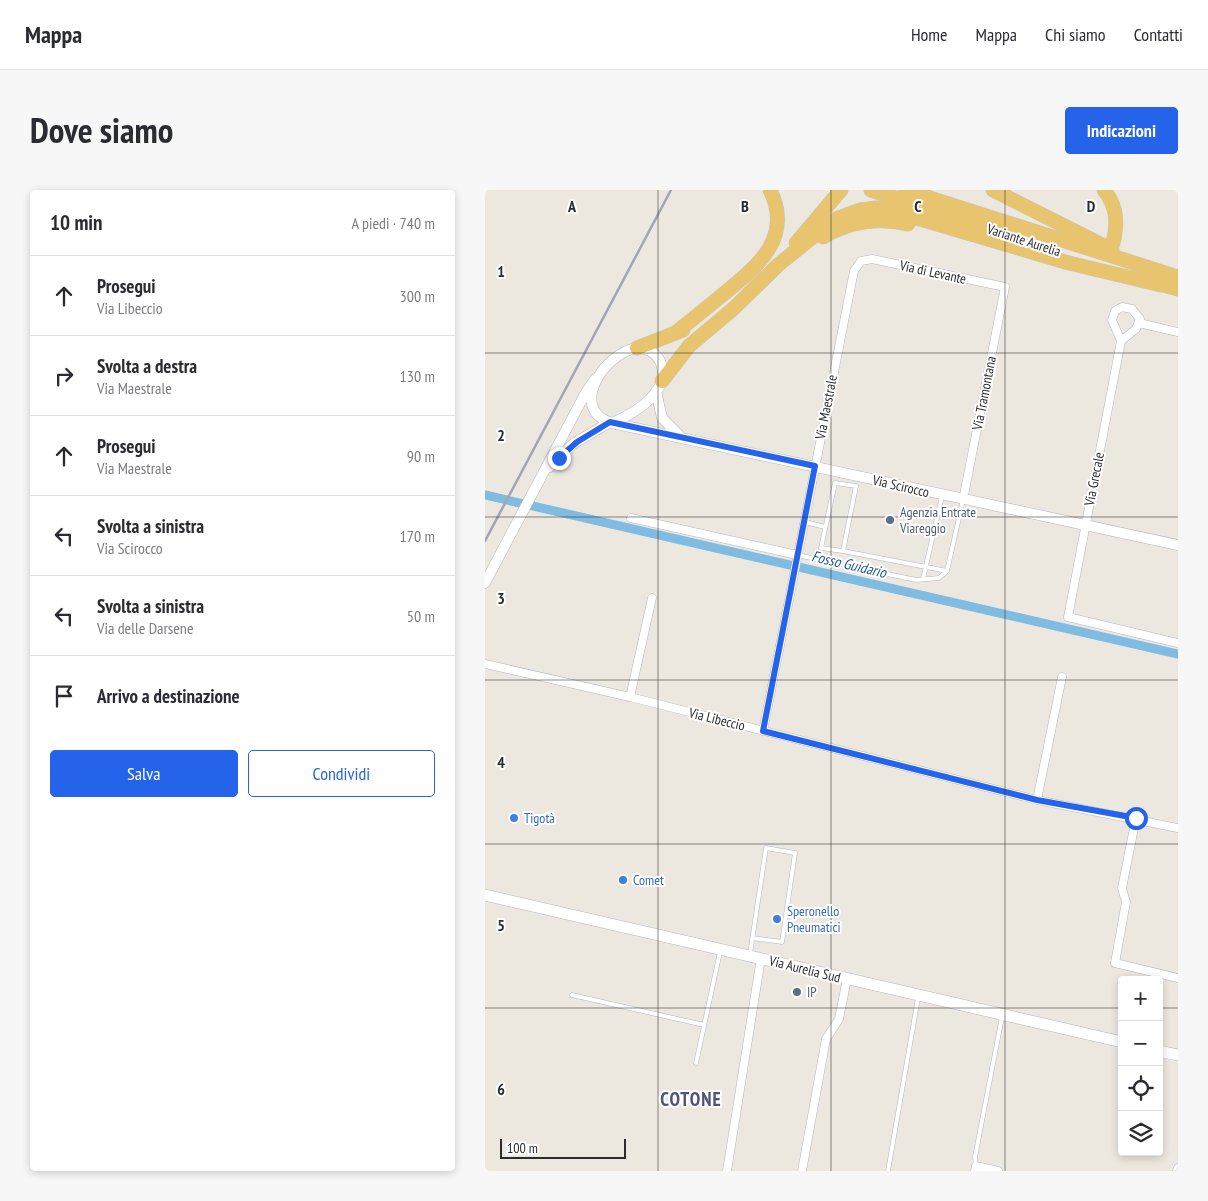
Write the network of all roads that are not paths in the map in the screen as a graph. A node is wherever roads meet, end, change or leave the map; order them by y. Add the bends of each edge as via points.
1 (770, 190) edge
2 (841, 190) edge
3 (871, 190) edge
4 (905, 190) edge
5 (993, 190) edge
6 (1104, 190) edge
7 (1113, 243) dead end
8 (861, 261) joint
9 (778, 265) junction
10 (1153, 270) junction
11 (1083, 272) dead end
12 (1178, 277) edge
13 (760, 282) junction
14 (1161, 285) junction
15 (1005, 287) joint
16 (1178, 289) edge
17 (1139, 323) junction
18 (1178, 332) edge
19 (675, 333) junction
20 (1121, 341) junction
21 (637, 348) junction
22 (595, 379) junction
23 (659, 386) junction
24 (611, 423) junction
25 (683, 438) junction
26 (815, 466) junction
27 (538, 482) junction
28 (942, 495) junction
29 (963, 500) junction
30 (631, 518) dead end
31 (803, 522) junction
32 (1084, 525) junction
33 (825, 527) junction
34 (1178, 545) edge
35 (843, 551) junction
36 (796, 557) junction
37 (925, 567) junction
38 (947, 572) junction
39 (923, 579) junction
40 (485, 583) edge
41 (652, 598) dead end
42 (1178, 643) edge
43 (485, 664) edge
44 (1062, 677) dead end
45 (630, 697) junction
46 (763, 731) junction
47 (1037, 800) junction
48 (1136, 818) junction
49 (1178, 828) edge
50 (486, 894) edge
51 (753, 938) junction
52 (721, 949) junction
53 (749, 956) junction
54 (761, 958) junction
55 (1178, 978) edge
56 (847, 979) junction
57 (572, 995) dead end
58 (919, 995) junction
59 (1002, 1014) junction
60 (704, 1025) junction
61 (1118, 1041) edge
62 (1163, 1052) edge
63 (1178, 1055) edge
64 (696, 1063) dead end
65 (975, 1169) edge
66 (727, 1171) edge
67 (802, 1171) edge
68 (888, 1171) edge
69 (997, 1171) edge

1 - 19 highway via 776,208 777,227 767,254 753,270
2 - 9 highway
3 - 14 highway, Variante Aurelia
4 - 10 highway, Variante Aurelia
5 - 10 highway
6 - 7 highway via 1113,202 1116,214
8 - 15 street, Via di Levante via 872,259
8 - 26 street, Via Maestrale via 854,271
9 - 11 highway via 838,230 855,223 881,220 917,226 1065,270
9 - 13 highway
9 - 14 highway via 834,221 876,208 1069,263
10 - 12 highway, Variante Aurelia
13 - 19 highway via 700,322
13 - 23 highway via 689,346
14 - 16 highway, Variante Aurelia
15 - 29 street, Via Tramontana
17 - 18 street
17 - 20 street
17 - 20 street via 1139,315 1132,309 1122,306 1115,311 1113,325
19 - 21 highway
20 - 32 street, Via Grecale
21 - 22 street via 611,361
21 - 23 street via 647,349 657,357 662,367
22 - 24 street via 594,407
22 - 27 street
23 - 24 street via 637,410
23 - 25 street via 662,418
24 - 25 street, Via Scirocco
24 - 27 street via 570,447
25 - 26 street, Via Scirocco
26 - 28 street, Via Scirocco
26 - 31 street, Via Maestrale
27 - 40 street
28 - 29 street, Via Scirocco
28 - 37 lane
29 - 32 street, Via Scirocco
29 - 38 lane
30 - 36 street
31 - 33 lane
31 - 36 street, Via Maestrale
32 - 34 street, Via Scirocco
32 - 42 street, Via Grecale via 1068,617
33 - 35 lane via 821,548
33 - 35 lane via 835,483 856,486
35 - 37 lane
36 - 39 lane
36 - 46 street, Via Maestrale
37 - 38 lane
37 - 39 lane
38 - 39 lane via 939,578
41 - 45 street
43 - 45 street, Via Libeccio
44 - 47 street
45 - 46 street, Via Libeccio
46 - 47 street, Via Libeccio
47 - 48 street, Via Libeccio
48 - 49 street, Via Libeccio
48 - 55 street via 1122,888 1127,902 1115,963
50 - 52 main road, Via Aurelia Sud
51 - 51 lane via 766,848 795,853 782,942
51 - 53 lane
52 - 53 main road, Via Aurelia Sud
52 - 60 lane
53 - 54 main road, Via Aurelia Sud
54 - 56 main road, Via Aurelia Sud
54 - 66 street
56 - 58 main road, Via Aurelia Sud
56 - 67 street via 839,1019 826,1039
57 - 60 lane
58 - 59 main road, Via Aurelia Sud
58 - 68 lane
59 - 61 main road, Via Aurelia Sud
59 - 65 lane
60 - 64 lane
62 - 63 main road
65 - 69 street

